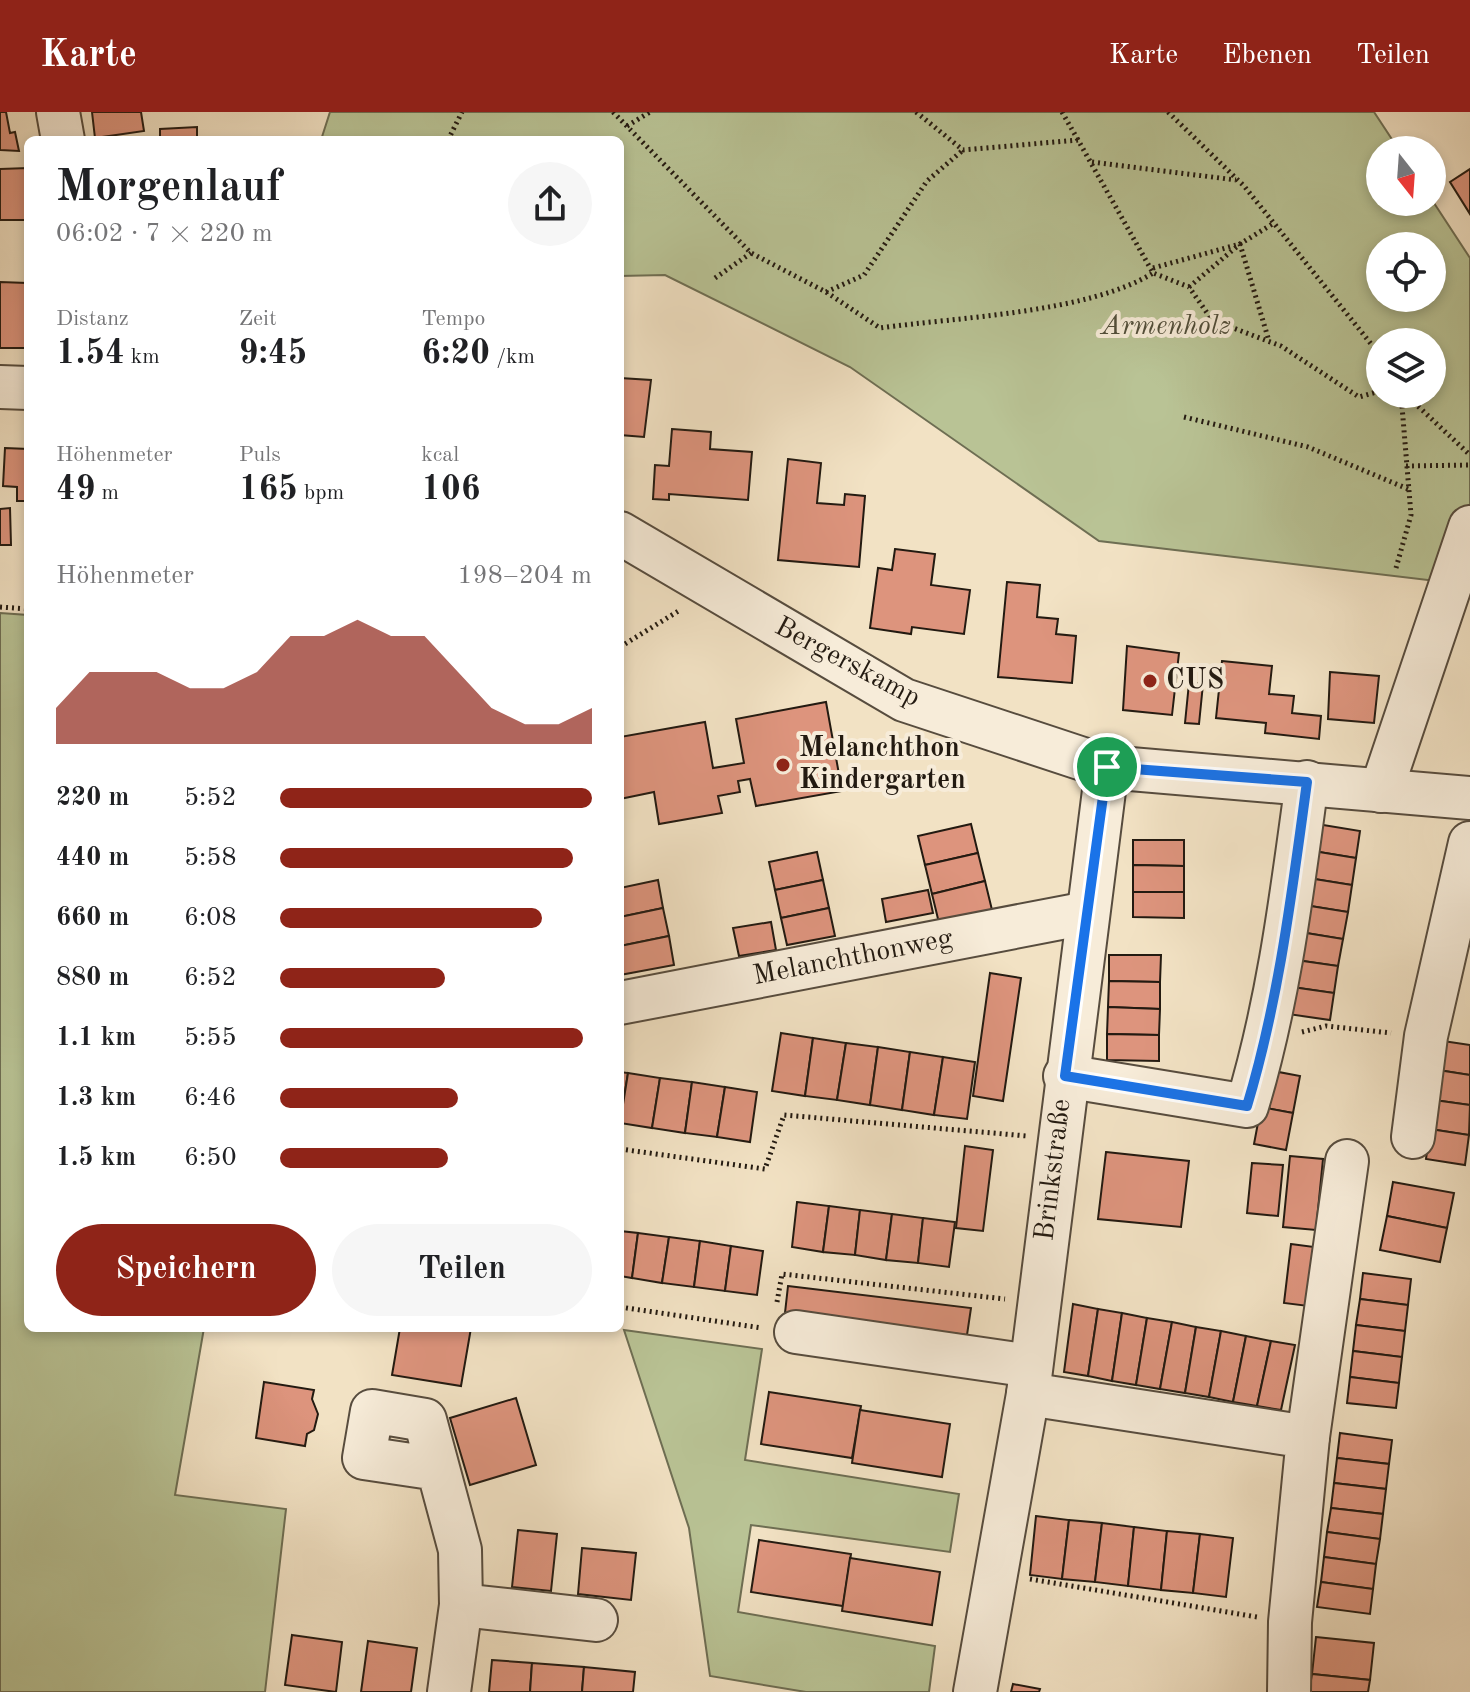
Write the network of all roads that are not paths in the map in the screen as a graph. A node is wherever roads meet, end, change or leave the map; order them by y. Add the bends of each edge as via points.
1 (58, 112) edge
2 (62, 136) edge
3 (0, 387) edge
4 (24, 388) edge
5 (1470, 527) edge
6 (624, 535) edge
7 (1107, 767) junction
8 (1307, 782) junction
9 (1381, 791) junction
10 (1470, 798) edge
11 (1470, 843) edge
12 (1087, 913) junction
13 (624, 1002) edge
14 (1065, 1076) junction
15 (1413, 1137) dead end
16 (1347, 1161) dead end
17 (796, 1332) dead end
18 (1030, 1380) junction
19 (1308, 1437) junction
20 (438, 1469) dead end
21 (461, 1605) junction
22 (596, 1620) dead end
23 (449, 1692) edge
24 (975, 1692) edge
25 (1289, 1692) edge

1 - 2 street
3 - 4 street
5 - 9 street
6 - 7 street, Bergerskamp via 904,700
7 - 8 street, Bergerskamp
7 - 12 street, Brinkstraße
8 - 9 street, Bergerskamp
8 - 14 street via 1284,948 1247,1106
9 - 10 street, Bergerskamp
11 - 15 street via 1426,1036
12 - 13 street, Melanchthonweg
12 - 14 street, Brinkstraße
14 - 18 street, Brinkstraße
16 - 19 street
17 - 18 street
18 - 19 street
18 - 24 street, Brinkstraße
19 - 25 street via 1290,1622
20 - 21 street via 460,1550
21 - 22 street
21 - 23 street

